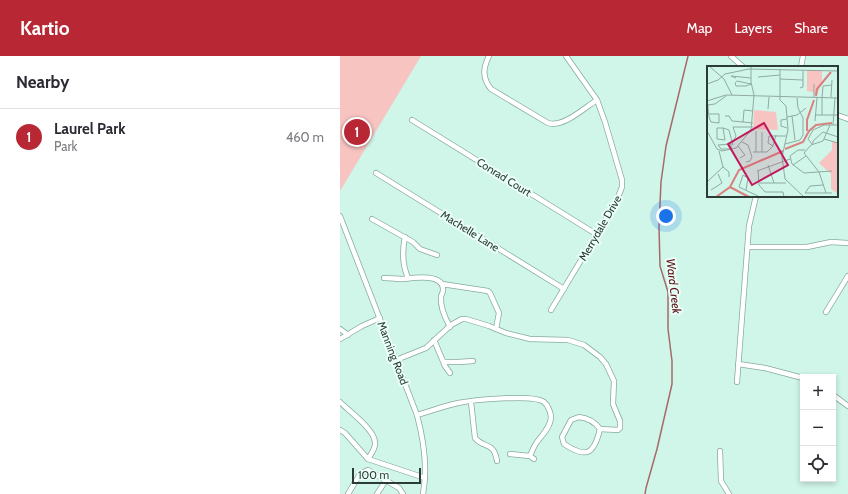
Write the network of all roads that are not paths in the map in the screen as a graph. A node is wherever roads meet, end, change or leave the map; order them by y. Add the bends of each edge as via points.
1 (489, 56) edge
2 (566, 56) edge
3 (731, 56) edge
4 (803, 56) edge
5 (742, 66) edge
6 (801, 66) edge
7 (597, 100) junction
8 (838, 115) edge
9 (848, 119) edge
10 (412, 120) dead end
11 (376, 173) dead end
12 (756, 197) edge
13 (340, 216) edge
14 (372, 219) dead end
15 (596, 234) junction
16 (405, 237) junction
17 (848, 243) edge
18 (748, 247) junction
19 (437, 255) dead end
20 (848, 276) edge
21 (384, 278) dead end
22 (408, 278) junction
23 (442, 284) junction
24 (564, 289) junction
25 (551, 310) dead end
26 (826, 312) dead end
27 (380, 318) junction
28 (450, 327) junction
29 (340, 329) edge
30 (496, 329) junction
31 (348, 335) junction
32 (340, 339) edge
33 (434, 340) junction
34 (396, 360) junction
35 (473, 361) dead end
36 (444, 362) junction
37 (738, 364) junction
38 (450, 373) dead end
39 (800, 377) edge
40 (737, 382) dead end
41 (836, 397) edge
42 (340, 402) edge
43 (471, 402) junction
44 (848, 406) edge
45 (417, 415) junction
46 (600, 429) junction
47 (340, 430) edge
48 (720, 451) dead end
49 (510, 454) dead end
50 (368, 459) junction
51 (497, 461) dead end
52 (425, 478) junction
53 (386, 480) junction
54 (348, 494) edge
55 (377, 494) edge
56 (403, 494) edge
57 (423, 494) edge
58 (729, 494) edge

1 - 7 street via 484,73 486,83 491,89 548,123 564,122
2 - 7 street, Merrydale Drive
3 - 5 street
4 - 6 street
7 - 15 street, Merrydale Drive via 620,172 622,187 616,202
8 - 9 street
10 - 15 street, Conrad Court
11 - 24 street, Machelle Lane
12 - 18 street via 749,226
13 - 27 street, Manning Road
14 - 16 street
15 - 24 street, Merrydale Drive
16 - 19 street via 420,249
16 - 22 street via 402,252
17 - 18 street via 831,242 807,247
18 - 37 street
20 - 26 street
21 - 22 street
22 - 23 street via 430,277
23 - 28 street via 443,315
23 - 30 street via 488,291 499,313
24 - 25 street, Merrydale Drive
27 - 31 street
27 - 34 street, Manning Road
28 - 30 street via 466,319
28 - 33 street
29 - 31 street
30 - 46 street via 530,340 568,340 584,345 600,357 614,381 613,404 621,425 618,430
31 - 32 street
33 - 34 street via 421,350
33 - 36 street
34 - 45 street, Manning Road
35 - 36 street
36 - 38 street
37 - 39 street
37 - 40 street
41 - 44 street
42 - 50 street via 369,430 375,440 375,446
43 - 45 street
43 - 49 street via 532,398 545,402 551,419 545,433 536,443 532,458
43 - 51 street via 476,438 494,450
45 - 52 street, Manning Road via 424,445
46 - 46 street via 594,422 585,418 574,418 562,438 564,444 574,450 589,451 596,444
47 - 50 street
48 - 58 street via 721,481
50 - 52 street
52 - 57 street, Manning Road
53 - 54 street via 370,470 365,471 359,475
53 - 55 street
53 - 56 street via 399,488

